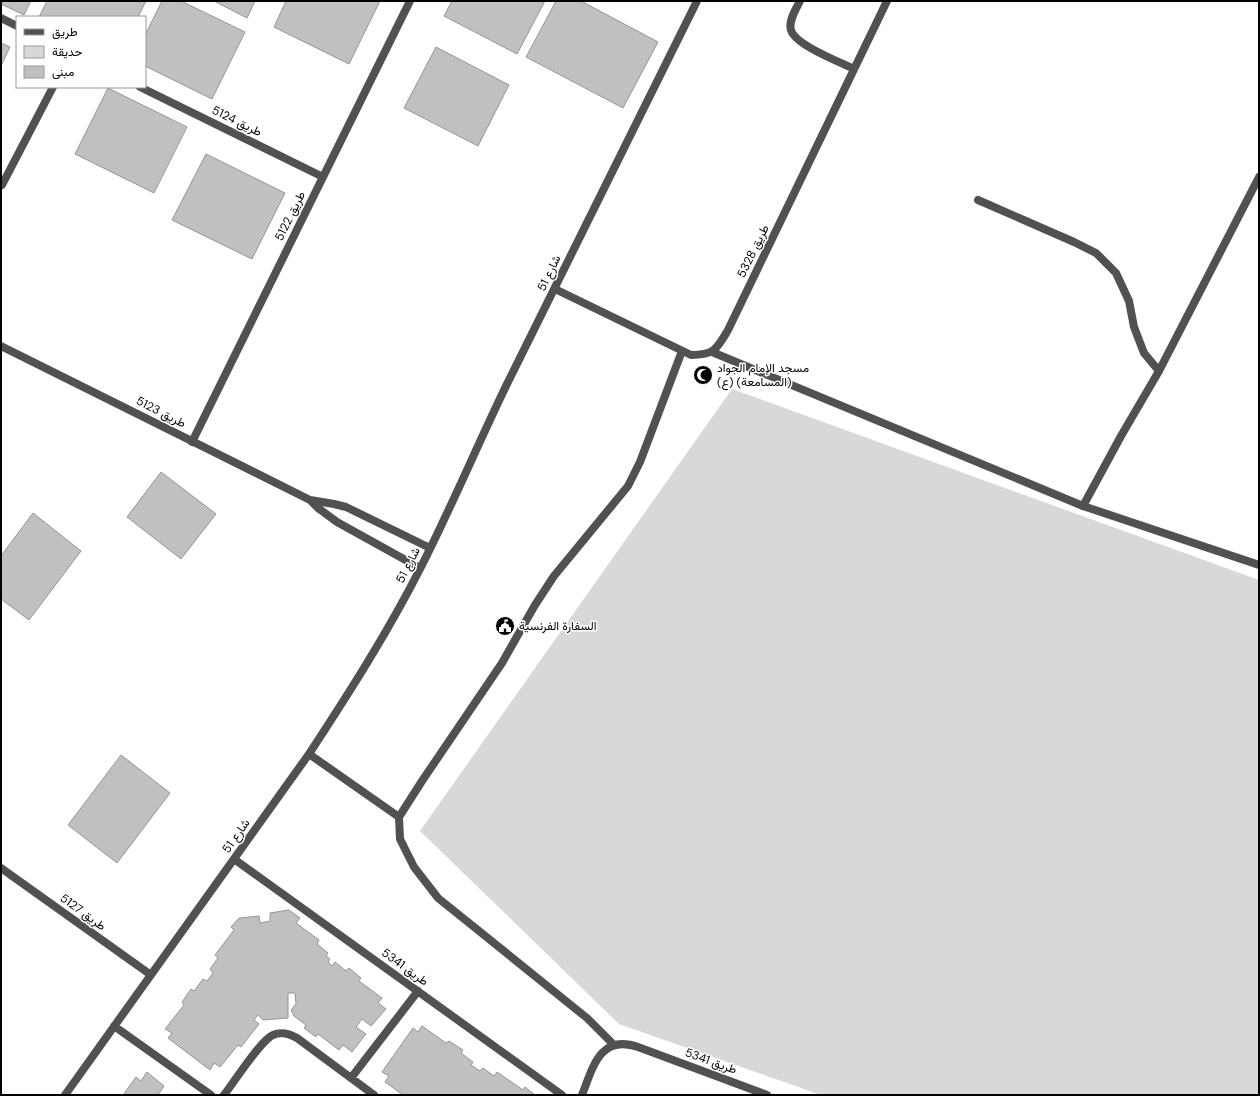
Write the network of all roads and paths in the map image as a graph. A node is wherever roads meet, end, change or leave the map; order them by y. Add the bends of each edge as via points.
1 (410, 1) edge
2 (697, 1) edge
3 (800, 1) edge
4 (886, 1) edge
5 (1, 18) edge
6 (16, 26) edge
7 (854, 69) junction
8 (52, 88) edge
9 (142, 88) edge
10 (323, 177) junction
11 (1259, 177) edge
12 (2, 185) edge
13 (978, 200) dead end
14 (555, 289) junction
15 (1, 346) edge
16 (682, 351) junction
17 (712, 352) junction
18 (1159, 371) junction
19 (192, 442) junction
20 (310, 500) junction
21 (1084, 506) junction
22 (430, 548) junction
23 (1259, 565) edge
24 (420, 568) junction
25 (309, 754) junction
26 (399, 817) junction
27 (234, 859) junction
28 (1, 868) edge
29 (151, 975) junction
30 (418, 991) junction
31 (114, 1026) junction
32 (614, 1045) junction
33 (351, 1078) junction
34 (65, 1095) edge
35 (211, 1095) edge
36 (224, 1095) edge
37 (374, 1095) edge
38 (562, 1095) edge
39 (582, 1095) edge
40 (767, 1095) edge

1 - 10 street, طريق 5122
2 - 14 street, شارع 51
3 - 7 street via 791,19 790,30 796,38 803,45
4 - 7 street, طريق 5328
5 - 6 street
7 - 17 street, طريق 5328 via 728,330
8 - 12 street
9 - 10 street, طريق 5124
10 - 19 street, طريق 5122
11 - 18 street
13 - 18 street via 1096,253 1116,273 1129,300 1134,327 1144,353
14 - 16 street
14 - 22 street, شارع 51
15 - 19 street, طريق 5123
16 - 17 street via 691,355
16 - 26 street via 640,462 628,486 554,576 502,663
17 - 21 street
18 - 21 street
19 - 20 street, طريق 5123
20 - 22 street, طريق 5123 via 346,507
20 - 24 street, طريق 5123 via 337,522
21 - 23 street
22 - 24 street, شارع 51
24 - 25 street, شارع 51 via 368,662
25 - 26 street
25 - 27 street, شارع 51
26 - 32 street via 400,839 414,867 438,898 587,1018
27 - 29 street, شارع 51
27 - 30 street, طريق 5341
28 - 29 street, طريق 5127
29 - 31 street, شارع 51
30 - 33 street
30 - 38 street, طريق 5341
31 - 34 street, شارع 51
31 - 35 street
32 - 39 street via 598,1056
32 - 40 street, طريق 5341 via 632,1045
33 - 36 street via 297,1038 281,1033 264,1041
33 - 37 street

